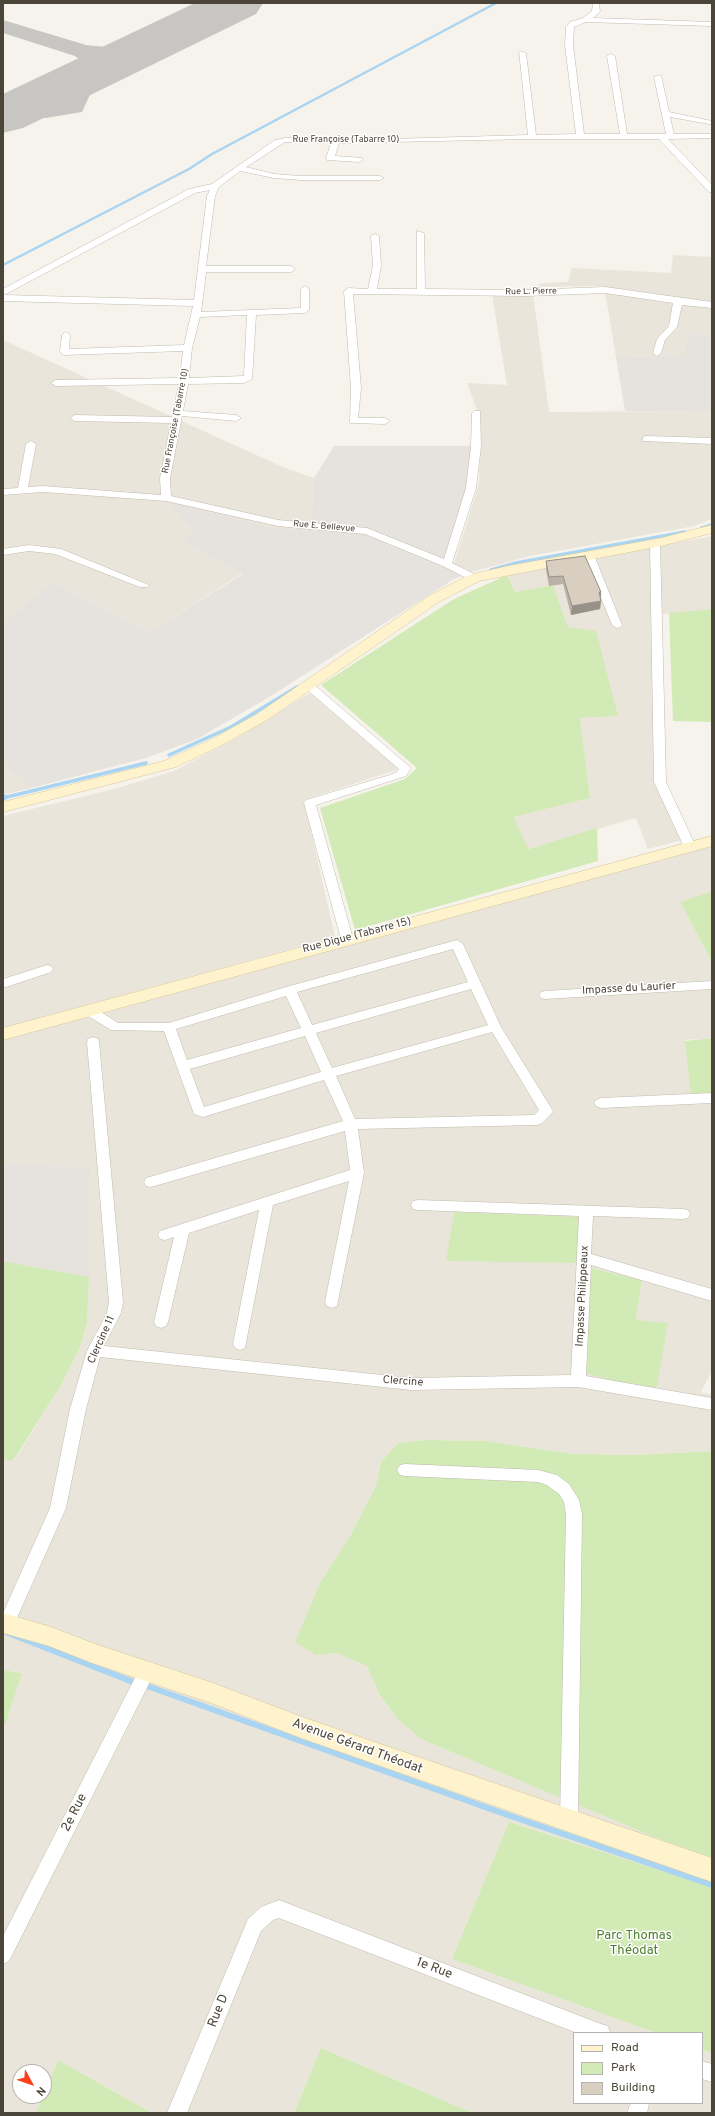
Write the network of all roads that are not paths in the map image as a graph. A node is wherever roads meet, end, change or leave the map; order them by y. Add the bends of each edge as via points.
1 (596, 3) edge
2 (586, 20) junction
3 (712, 24) edge
4 (522, 53) dead end
5 (611, 56) dead end
6 (658, 77) dead end
7 (666, 114) junction
8 (709, 122) dead end
9 (670, 134) dead end
10 (712, 136) edge
11 (532, 137) junction
12 (580, 137) junction
13 (624, 137) junction
14 (662, 137) junction
15 (336, 140) junction
16 (360, 160) dead end
17 (239, 168) junction
18 (380, 178) dead end
19 (215, 186) junction
20 (712, 190) edge
21 (420, 233) dead end
22 (375, 236) dead end
23 (203, 269) junction
24 (291, 269) dead end
25 (305, 289) dead end
26 (3, 292) edge
27 (372, 292) junction
28 (421, 292) junction
29 (3, 298) edge
30 (678, 302) junction
31 (197, 304) junction
32 (712, 305) edge
33 (252, 312) junction
34 (196, 315) junction
35 (66, 335) dead end
36 (188, 348) junction
37 (657, 354) dead end
38 (184, 382) junction
39 (56, 384) dead end
40 (477, 413) dead end
41 (178, 416) junction
42 (75, 418) dead end
43 (236, 418) dead end
44 (385, 421) dead end
45 (646, 439) dead end
46 (712, 440) edge
47 (31, 444) dead end
48 (23, 490) junction
49 (3, 492) edge
50 (166, 498) junction
51 (712, 529) edge
52 (655, 543) junction
53 (3, 552) edge
54 (589, 554) junction
55 (447, 564) junction
56 (474, 578) junction
57 (144, 585) dead end
58 (617, 625) dead end
59 (308, 685) junction
60 (3, 807) edge
61 (712, 841) edge
62 (690, 848) junction
63 (347, 939) junction
64 (47, 969) dead end
65 (3, 984) edge
66 (475, 984) junction
67 (712, 985) edge
68 (290, 990) junction
69 (545, 995) dead end
70 (90, 1011) junction
71 (169, 1027) junction
72 (495, 1027) junction
73 (309, 1032) junction
74 (3, 1034) edge
75 (93, 1042) dead end
76 (183, 1066) junction
77 (328, 1074) junction
78 (712, 1098) edge
79 (601, 1103) dead end
80 (350, 1124) junction
81 (357, 1173) junction
82 (151, 1182) dead end
83 (266, 1202) junction
84 (418, 1205) dead end
85 (586, 1212) junction
86 (684, 1214) dead end
87 (183, 1229) junction
88 (166, 1235) dead end
89 (585, 1258) junction
90 (712, 1295) edge
91 (332, 1302) dead end
92 (161, 1322) dead end
93 (240, 1344) dead end
94 (94, 1351) junction
95 (578, 1381) junction
96 (712, 1404) edge
97 (405, 1470) dead end
98 (5, 1624) edge
99 (147, 1671) junction
100 (568, 1820) junction
101 (712, 1870) edge
102 (267, 1913) joint
103 (3, 1955) edge
104 (598, 2032) edge
105 (176, 2113) edge

1 - 2 street via 596,12
2 - 3 street
2 - 12 street via 573,24 569,38
4 - 11 street
5 - 13 street
6 - 7 street
7 - 8 street
7 - 9 street
10 - 14 street, Rue Françoise (Tabarre 10)
11 - 12 street, Rue Françoise (Tabarre 10)
11 - 15 street, Rue Françoise (Tabarre 10)
12 - 13 street, Rue Françoise (Tabarre 10)
13 - 14 street, Rue Françoise (Tabarre 10)
14 - 20 street
15 - 16 street via 330,158
15 - 17 street, Rue Françoise (Tabarre 10) via 278,142
17 - 18 street via 274,176 301,178
17 - 19 street, Rue Françoise (Tabarre 10)
19 - 23 street, Rue Françoise (Tabarre 10) via 211,196
19 - 26 street via 192,191
21 - 28 street
22 - 27 street via 377,266
23 - 24 street
23 - 31 street, Rue Françoise (Tabarre 10)
25 - 33 street via 305,310
27 - 28 street, Rue L. Pierre
27 - 44 street, Rue L. Pierre via 348,292 356,388 354,421
28 - 30 street, Rue L. Pierre via 526,293 605,290
29 - 31 street
30 - 32 street, Rue L. Pierre
30 - 37 street via 673,327 661,338
31 - 34 street, Rue Françoise (Tabarre 10)
33 - 34 street
33 - 38 street via 247,379
34 - 36 street, Rue Françoise (Tabarre 10)
35 - 36 street via 64,352
36 - 38 street, Rue Françoise (Tabarre 10)
38 - 39 street
38 - 41 street, Rue Françoise (Tabarre 10)
40 - 55 street via 471,488
41 - 42 street
41 - 43 street
41 - 50 street, Rue Françoise (Tabarre 10) via 165,478
45 - 46 street
47 - 48 street
48 - 49 street, Rue E. Bellevue
48 - 50 street, Rue E. Bellevue via 43,489
50 - 55 street, Rue E. Bellevue via 278,523 367,531
51 - 52 street
52 - 54 street
52 - 62 street via 660,782
53 - 57 street via 29,548 57,551
54 - 56 street
54 - 58 street
55 - 56 street, Rue E. Bellevue
56 - 59 street via 434,599
59 - 60 street via 262,717 170,764
59 - 63 street via 405,768 402,774 394,777 310,803
61 - 62 street, Rue Digue (Tabarre 15)
62 - 63 street, Rue Digue (Tabarre 15)
63 - 70 street, Rue Digue (Tabarre 15)
64 - 65 street
66 - 68 street via 457,944
66 - 72 street
66 - 73 street
67 - 69 street, Impasse du Laurier
68 - 71 street
68 - 73 street
70 - 71 street via 116,1027
70 - 74 street, Rue Digue (Tabarre 15)
71 - 76 street
72 - 77 street
72 - 80 street via 546,1112 537,1120
73 - 76 street
73 - 77 street
75 - 94 street, Clercine 11 via 116,1302 114,1313
76 - 77 street via 199,1111 203,1112
77 - 80 street
78 - 79 street
80 - 81 street
80 - 82 street
81 - 83 street
81 - 91 street
83 - 87 street
83 - 93 street
84 - 85 street
85 - 86 street
85 - 89 street, Impasse Philippeaux
87 - 88 street
87 - 92 street
89 - 90 street
89 - 95 street, Impasse Philippeaux
94 - 95 street, Clercine via 411,1384
94 - 98 street, Clercine 11 via 78,1409 58,1508
95 - 96 street, Clercine
97 - 100 street via 538,1476 552,1480 564,1489 571,1500 574,1514
98 - 99 street, Avenue Gérard Théodat via 51,1637
99 - 100 street, Avenue Gérard Théodat via 214,1692 301,1727
99 - 103 street, 2e Rue
100 - 101 street, Avenue Gérard Théodat
102 - 104 street, 1e Rue via 279,1909
102 - 105 street, Rue D via 254,1925

